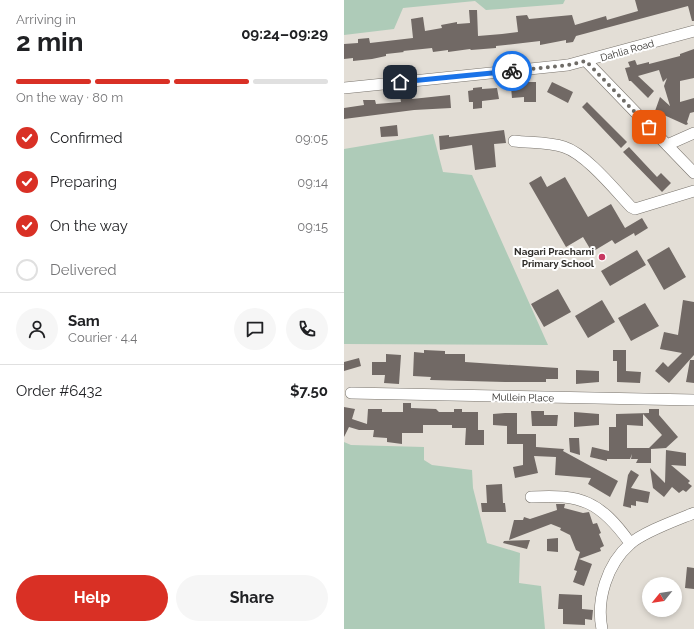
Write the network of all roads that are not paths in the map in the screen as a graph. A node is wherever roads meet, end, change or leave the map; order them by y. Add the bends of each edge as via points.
1 (694, 31) edge
2 (586, 61) junction
3 (344, 88) edge
4 (694, 133) edge
5 (514, 141) dead end
6 (667, 145) junction
7 (694, 173) edge
8 (694, 191) edge
9 (351, 393) dead end
10 (694, 400) edge
11 (531, 497) dead end
12 (694, 513) edge
13 (630, 544) junction
14 (602, 629) edge

1 - 2 street, Dahlia Road
2 - 3 street, Dahlia Road
2 - 6 street
4 - 6 street
5 - 8 street via 563,147 572,151 583,158 631,207 636,209
6 - 7 street
9 - 10 street, Mullein Place
11 - 13 street via 559,495 585,501 608,517
12 - 13 street
13 - 14 street via 610,571 604,584

